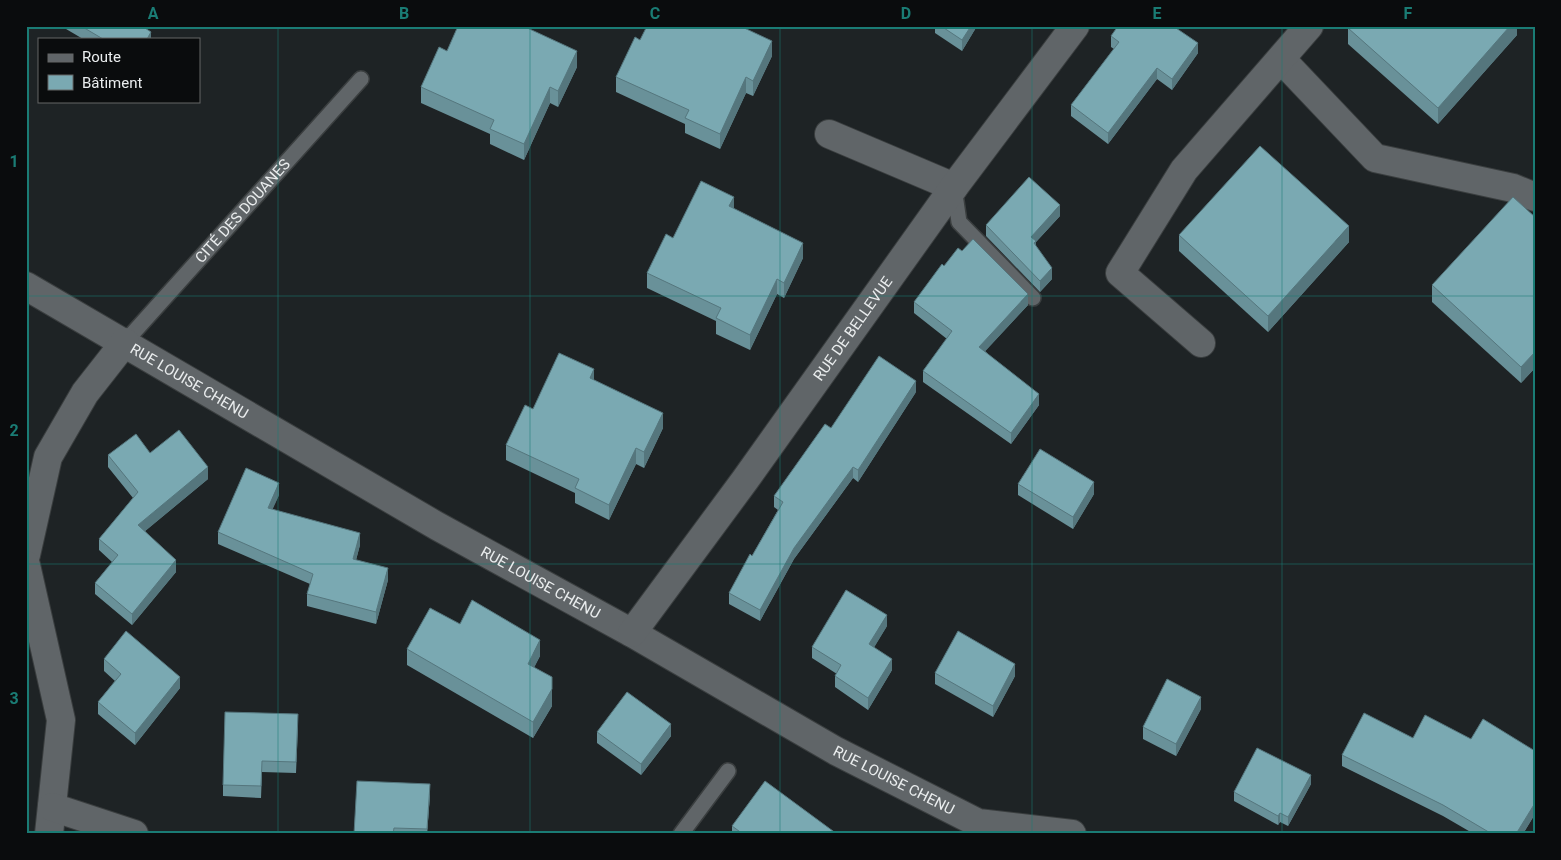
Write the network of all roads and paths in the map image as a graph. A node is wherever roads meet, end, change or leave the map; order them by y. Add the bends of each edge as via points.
1 (1075, 26) edge
2 (1309, 26) edge
3 (1281, 59) junction
4 (361, 79) dead end
5 (829, 134) dead end
6 (954, 187) junction
7 (1535, 197) edge
8 (26, 286) edge
9 (1033, 298) dead end
10 (124, 342) junction
11 (1201, 343) dead end
12 (26, 555) edge
13 (26, 565) edge
14 (30, 603) edge
15 (632, 633) junction
16 (728, 771) dead end
17 (52, 807) junction
18 (1028, 831) edge
19 (50, 834) edge
20 (134, 834) edge
21 (682, 834) edge
22 (1072, 834) edge

1 - 6 street, RUE DE BELLEVUE
2 - 3 street
3 - 7 street via 1375,158 1513,188
3 - 11 street via 1184,170 1120,273
4 - 10 lane, CITÉ DES DOUANES
5 - 6 street
6 - 9 lane via 959,222
6 - 15 street, RUE DE BELLEVUE via 746,480
8 - 10 street, RUE LOUISE CHENU
10 - 12 street via 85,393 48,456
10 - 15 street, RUE LOUISE CHENU via 437,526
13 - 14 street
14 - 17 street via 61,720
15 - 18 street, RUE LOUISE CHENU via 836,751 978,823
16 - 21 lane
17 - 19 street
17 - 20 street
18 - 22 street, RUE LOUISE CHENU

